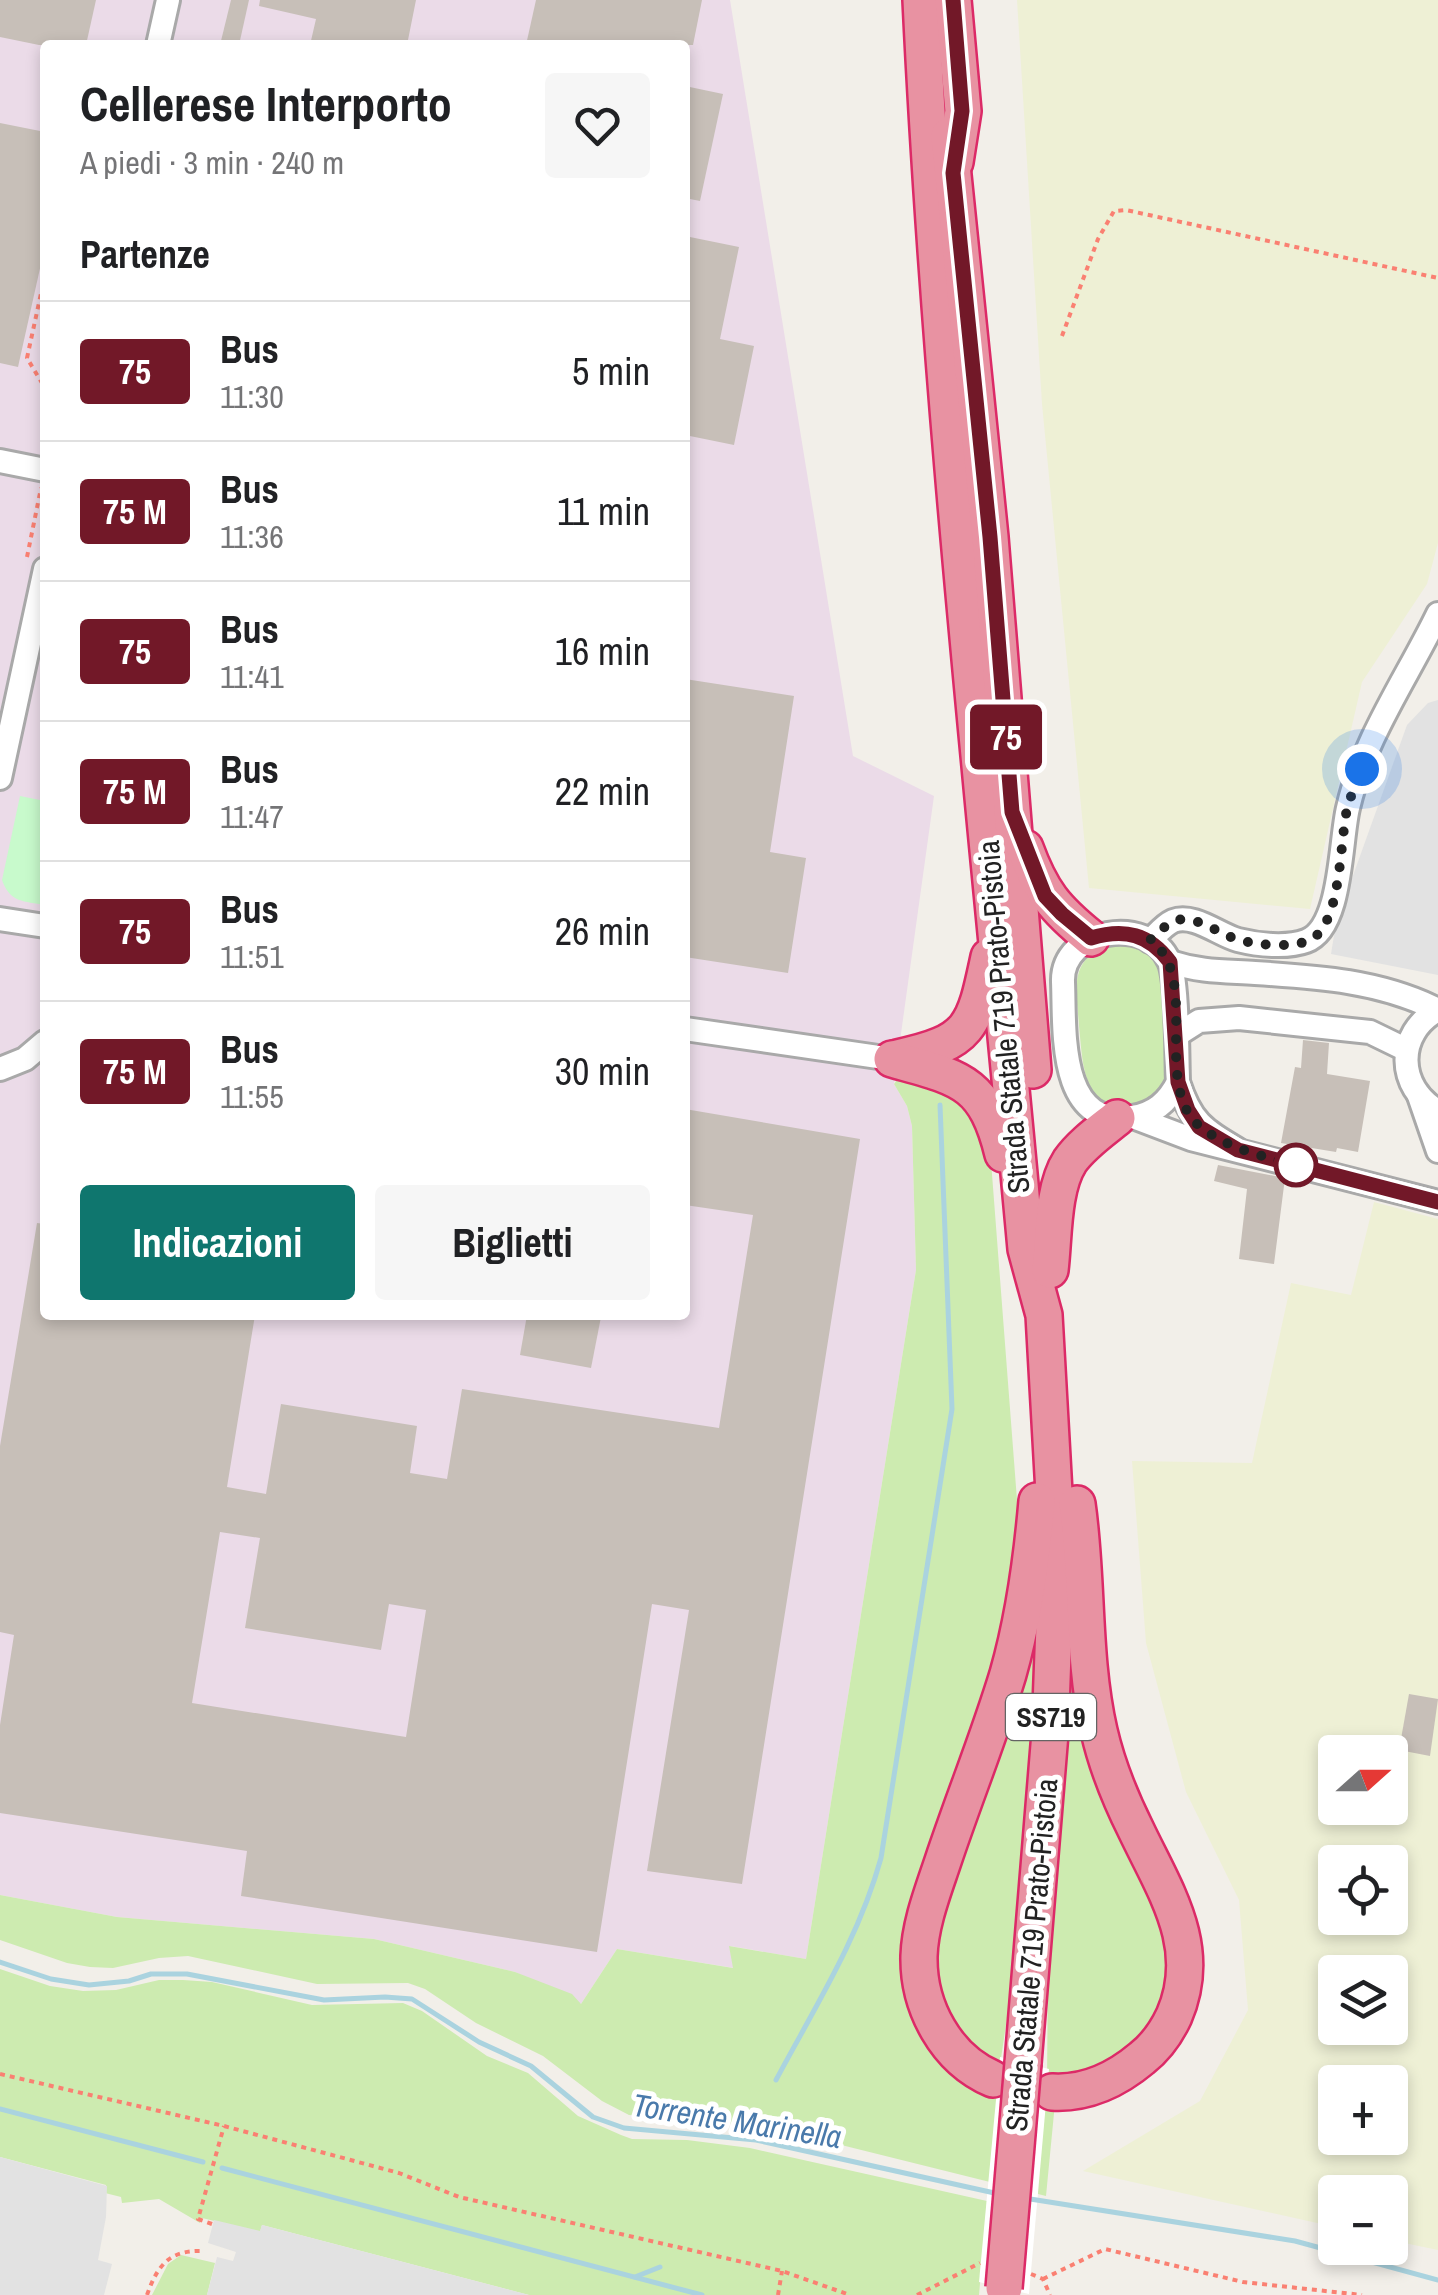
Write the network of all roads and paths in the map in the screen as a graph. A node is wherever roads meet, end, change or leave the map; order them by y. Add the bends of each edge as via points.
1 (168, 0) edge
2 (898, 0) edge
3 (921, 0) edge
4 (932, 0) edge
5 (953, 0) edge
6 (159, 40) edge
7 (941, 180) junction
8 (1438, 278) edge
9 (40, 298) edge
10 (1062, 336) dead end
11 (40, 380) edge
12 (0, 460) edge
13 (40, 469) edge
14 (40, 592) edge
15 (1438, 614) edge
16 (0, 778) edge
17 (1012, 812) junction
18 (0, 919) edge
19 (996, 922) junction
20 (40, 925) edge
21 (1091, 938) junction
22 (1150, 940) junction
23 (1170, 962) junction
24 (1438, 1010) edge
25 (690, 1029) edge
26 (1176, 1036) junction
27 (40, 1046) edge
28 (1407, 1050) junction
29 (892, 1059) junction
30 (0, 1069) edge
31 (1178, 1082) junction
32 (1419, 1096) junction
33 (1438, 1111) edge
34 (1125, 1118) junction
35 (1238, 1150) junction
36 (1438, 1150) edge
37 (1438, 1202) edge
38 (1038, 1260) junction
39 (1048, 1371) junction
40 (1008, 2071) junction
41 (0, 2074) edge
42 (1052, 2092) dead end
43 (224, 2126) junction
44 (212, 2224) dead end
45 (204, 2252) dead end
46 (782, 2271) junction
47 (1044, 2279) dead end
48 (1003, 2293) edge
49 (147, 2295) edge
50 (778, 2295) edge
51 (850, 2295) edge
52 (1362, 2295) edge

1 - 6 street
2 - 7 highway via 910,133
3 - 7 highway, Strada Statale 719 Prato-Pistoia / SS719
4 - 7 highway, Strada Statale 719 Prato-Pistoia / SS719
5 - 7 highway via 962,111
7 - 17 highway, Strada Statale 719 Prato-Pistoia / SS719 via 988,518
7 - 19 highway, Strada Statale 719 Prato-Pistoia / SS719
8 - 10 path via 1114,211
9 - 11 path via 27,358
12 - 13 street
14 - 16 street
15 - 22 street via 1376,731 1348,806 1328,920 1310,940 1296,943 1236,940 1191,920 1174,921
17 - 21 highway via 1045,896
17 - 38 highway, Strada Statale 719 Prato-Pistoia / SS719
18 - 20 street
19 - 29 highway via 976,1013 965,1031 933,1050
19 - 38 highway, Strada Statale 719 Prato-Pistoia / SS719
21 - 22 street via 1126,933
21 - 34 street via 1062,973 1066,1056 1084,1100 1094,1110
22 - 23 street
23 - 24 street via 1204,972 1351,982
23 - 26 street
24 - 28 street via 1418,1026
25 - 29 street
26 - 28 street via 1199,1021 1238,1018 1370,1032
26 - 31 street
27 - 30 street
28 - 32 street via 1407,1074
29 - 38 highway via 947,1074 986,1105
31 - 34 street via 1161,1106
31 - 35 street via 1199,1127
32 - 33 street
32 - 36 street
34 - 35 street
34 - 38 highway via 1068,1164
35 - 37 street
38 - 39 highway, Strada Statale 719 Prato-Pistoia / SS719
39 - 40 highway, Strada Statale 719 Prato-Pistoia / SS719 via 1057,1546 1054,1647
39 - 40 highway via 1031,1563 1008,1672 932,1892 919,1958 924,1992 946,2043 965,2064
39 - 42 highway via 1079,1516 1100,1732 1114,1783 1181,1924 1186,1964 1180,2003 1148,2053 1093,2087
40 - 48 highway, Strada Statale 719 Prato-Pistoia / SS719, bridge
41 - 43 path
43 - 44 path via 198,2219
43 - 46 path via 399,2173 459,2198
45 - 49 path via 183,2250 170,2257
46 - 50 path
46 - 51 path
47 - 52 path via 1106,2248 1242,2282

